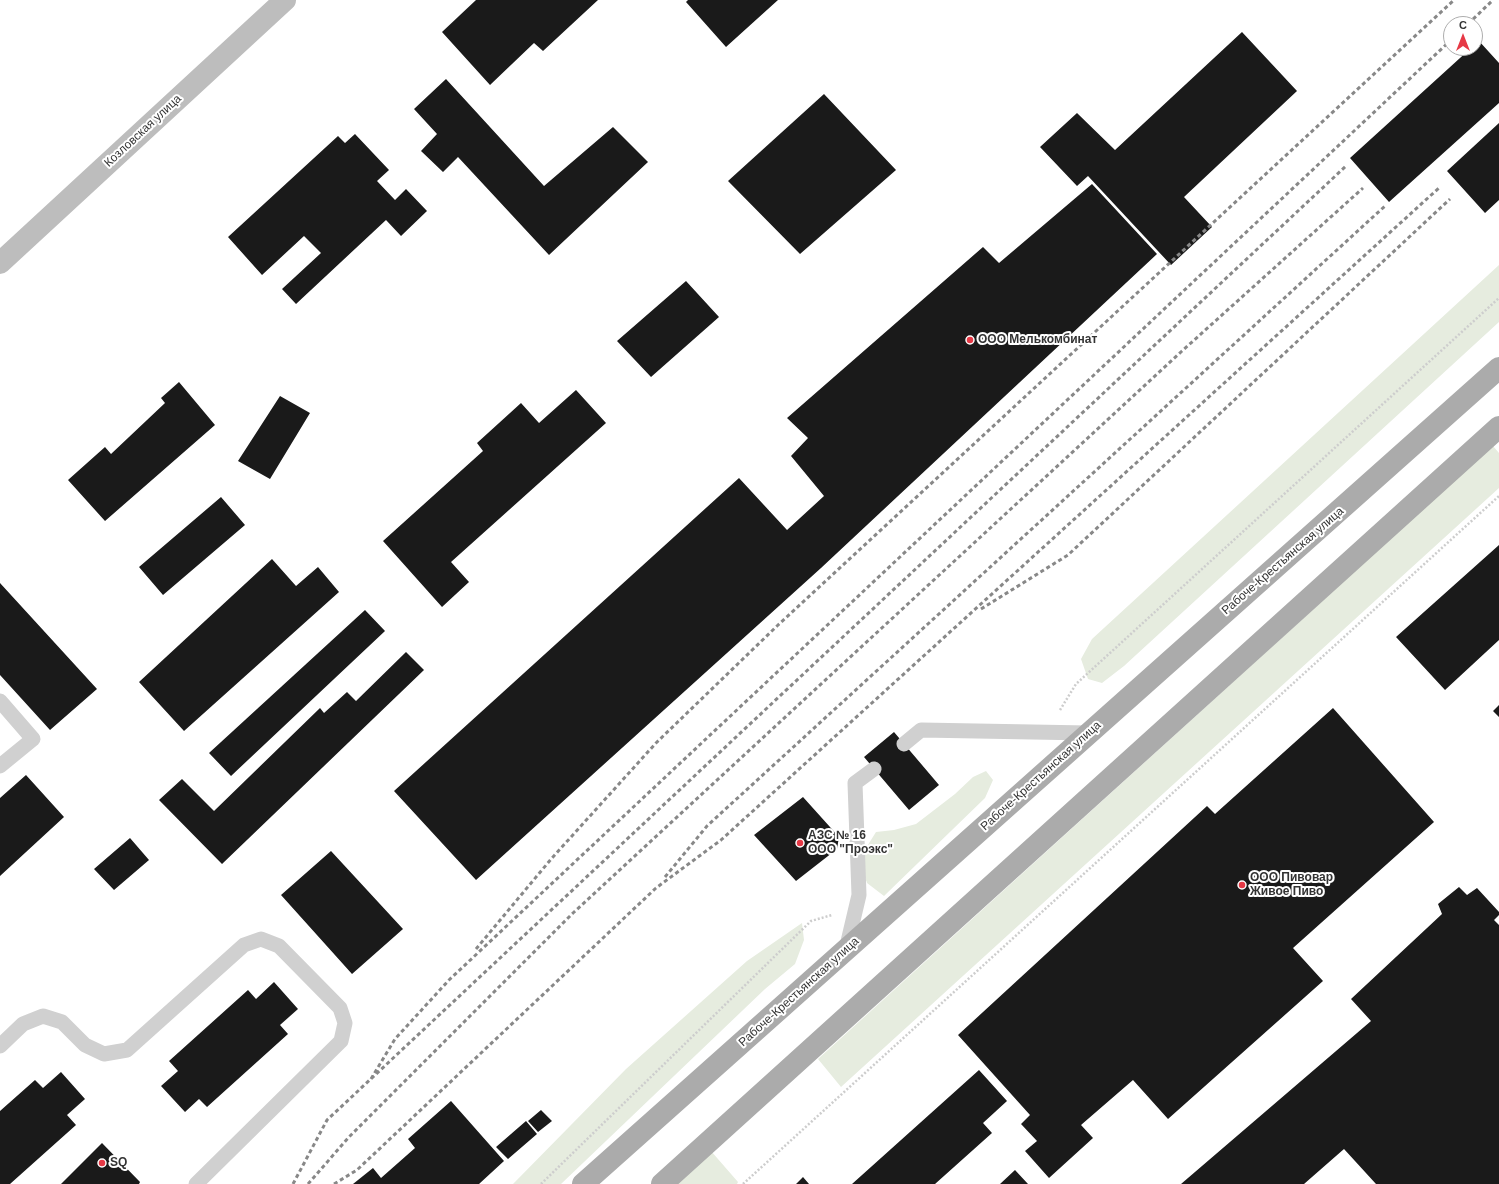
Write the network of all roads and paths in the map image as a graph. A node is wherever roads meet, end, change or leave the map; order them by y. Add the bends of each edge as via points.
1 (285, 0) edge
2 (0, 263) edge
3 (1499, 368) edge
4 (1497, 433) edge
5 (1499, 496) edge
6 (0, 701) edge
7 (1088, 733) junction
8 (904, 744) dead end
9 (0, 766) edge
10 (874, 768) dead end
11 (846, 950) junction
12 (0, 1046) edge
13 (196, 1184) edge
14 (583, 1184) edge
15 (662, 1184) edge
16 (743, 1184) edge

1 - 2 street, Козловская улица
3 - 7 main road, Рабоче-Крестьянская улица
4 - 15 main road
5 - 16 path
6 - 9 lane via 33,738
7 - 8 lane via 921,730
7 - 11 main road, Рабоче-Крестьянская улица
10 - 11 lane via 855,783 860,895
11 - 14 main road, Рабоче-Крестьянская улица
12 - 13 lane via 23,1024 43,1016 62,1022 85,1045 104,1054 127,1050 244,945 261,939 279,946 340,1008 345,1023 341,1041

